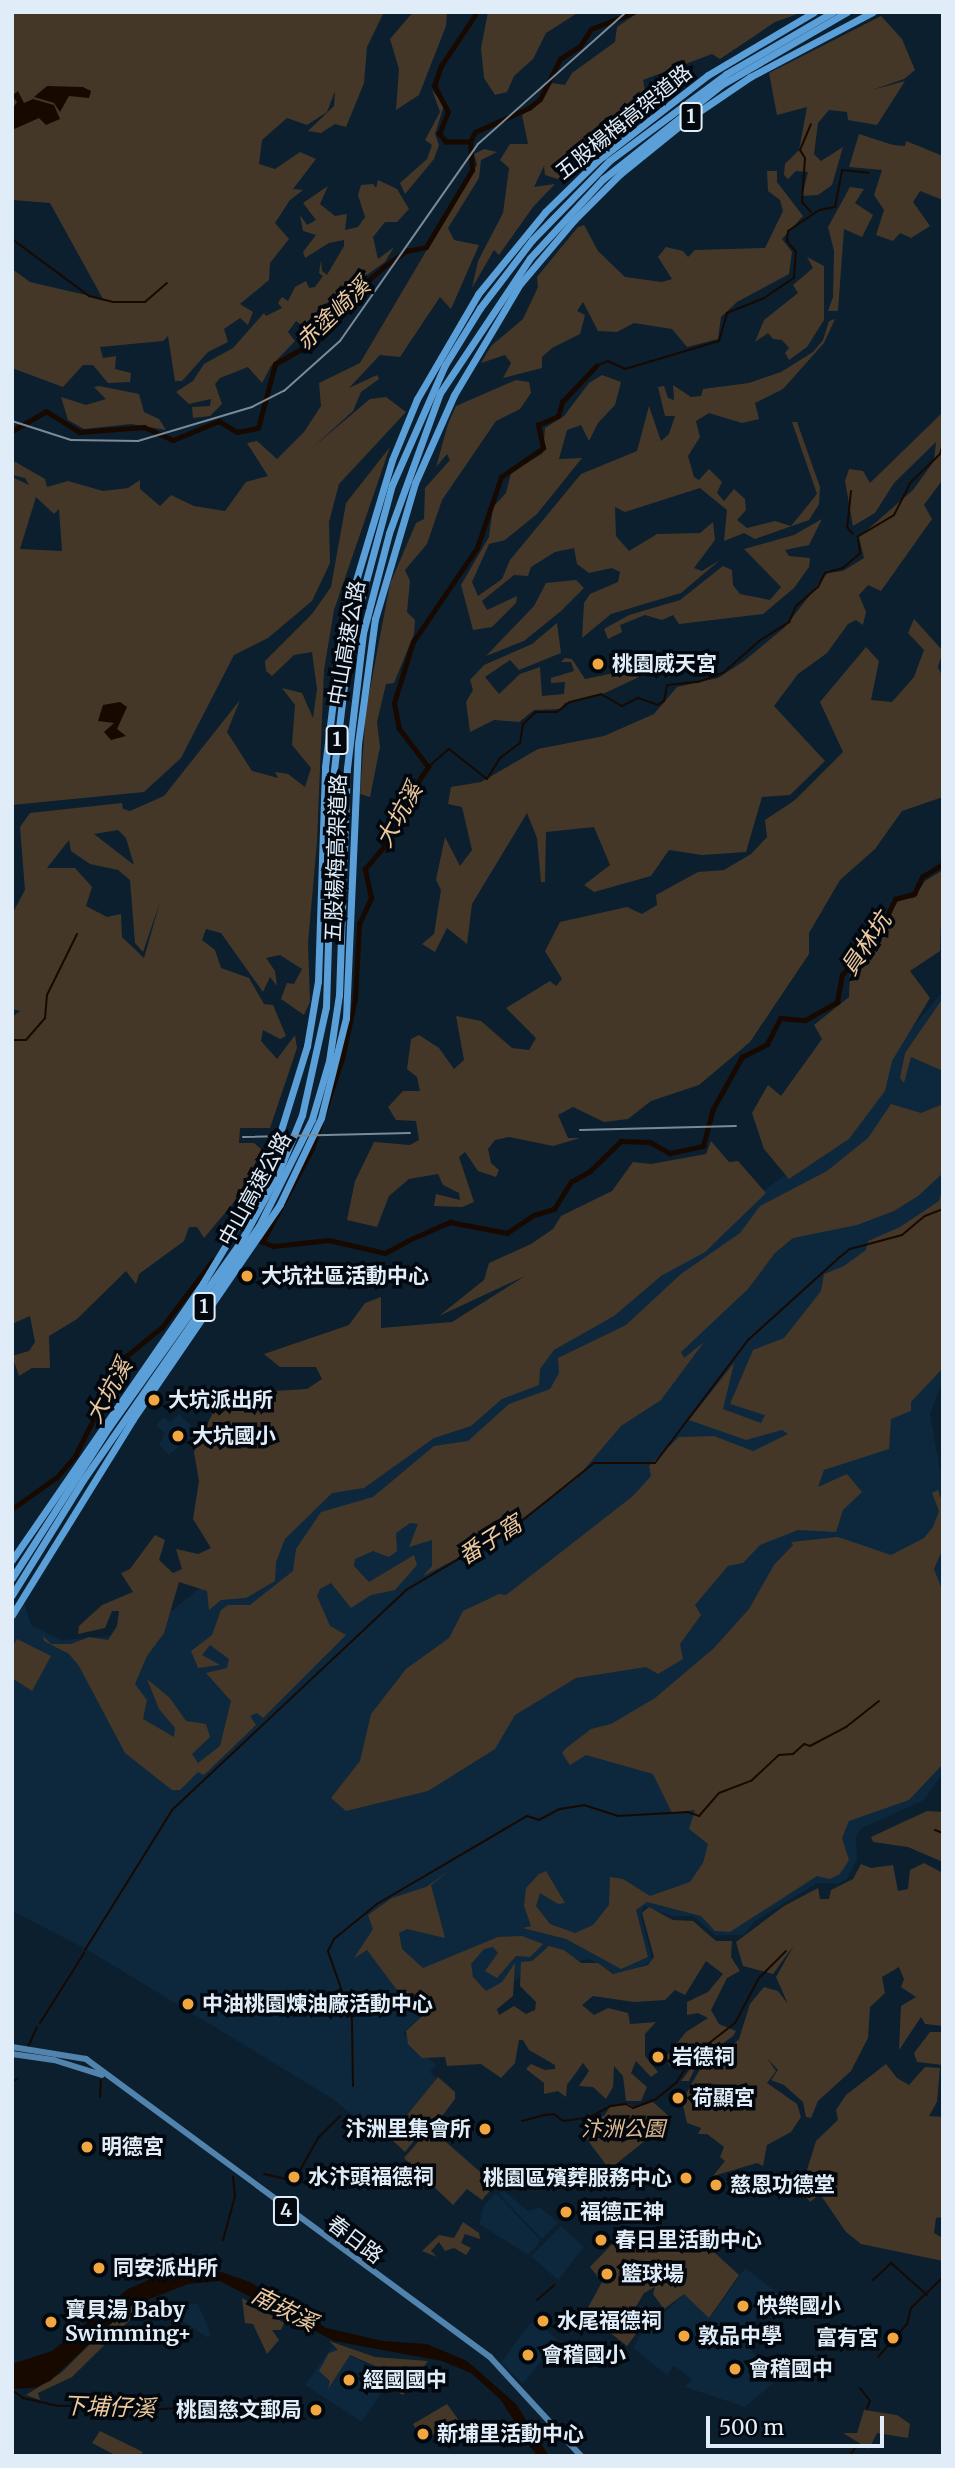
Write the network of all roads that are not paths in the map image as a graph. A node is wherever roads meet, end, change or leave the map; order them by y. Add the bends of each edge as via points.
1 (814, 12) edge
2 (824, 12) edge
3 (833, 12) edge
4 (847, 12) edge
5 (871, 12) edge
6 (802, 27) junction
7 (814, 31) junction
8 (12, 1560) edge
9 (12, 1578) edge
10 (12, 1595) edge
11 (12, 1615) edge
12 (12, 2052) edge
13 (54, 2058) junction
14 (64, 2063) junction
15 (84, 2063) junction
16 (156, 2112) junction
17 (579, 2456) edge

1 - 8 highway, 五股楊梅高架道路 / 1 via 708,75 597,161 478,294 423,387 392,460 342,627 325,767 318,981 307,1046 278,1143 253,1200 203,1283
2 - 6 highway
3 - 6 highway, 中山高速公路 / 1
4 - 7 highway, 中山高速公路 / 1
5 - 7 highway
5 - 11 highway, 五股楊梅高架道路 / 1 via 782,57 688,119 620,174 538,261 475,356 432,442 390,560 375,620 354,809 345,1018 330,1091 310,1145 250,1251 133,1419
6 - 9 highway, 中山高速公路 / 1 via 699,91 609,161 531,240 445,365 392,485 349,644 333,778 326,1007 302,1115 274,1183 240,1243 109,1427
7 - 10 highway, 中山高速公路 / 1 via 697,102 583,198 499,300 440,393 389,533 363,633 347,768 339,995 329,1061 312,1119 259,1226 105,1447
12 - 13 main road, 4
12 - 14 main road, 4
12 - 15 main road, 4
13 - 14 main road, 4
13 - 15 main road, 4
14 - 15 main road, 4
15 - 16 main road, 4
15 - 16 main road, 4
16 - 17 main road, 春日路 / 4 via 503,2372

